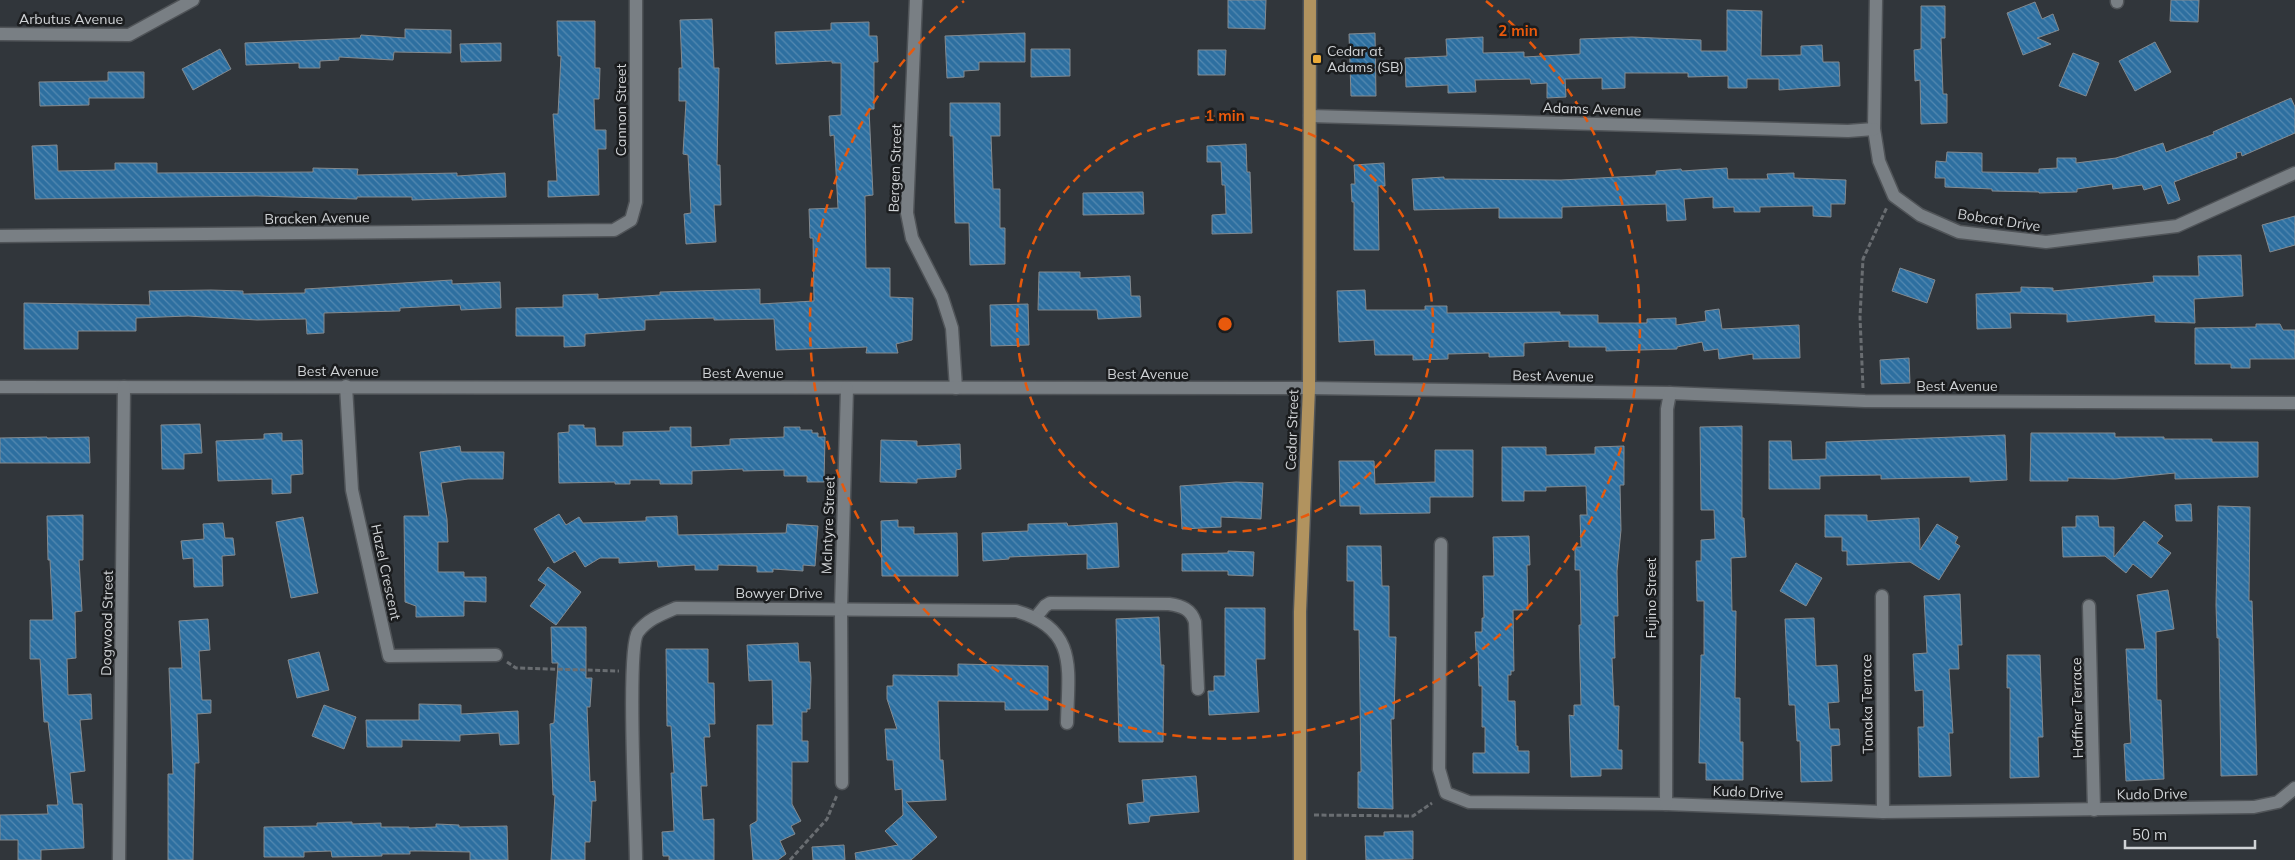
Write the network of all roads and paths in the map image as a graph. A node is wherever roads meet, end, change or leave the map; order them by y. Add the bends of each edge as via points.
1 (193, 0) edge
2 (636, 0) edge
3 (916, 0) edge
4 (1310, 0) edge
5 (1876, 0) edge
6 (0, 34) edge
7 (1310, 116) junction
8 (1874, 129) junction
9 (2295, 173) edge
10 (1894, 196) junction
11 (631, 220) joint
12 (0, 236) edge
13 (346, 386) junction
14 (0, 387) edge
15 (124, 387) junction
16 (847, 388) junction
17 (956, 388) junction
18 (1309, 388) junction
19 (1863, 391) dead end
20 (1670, 393) junction
21 (2295, 403) edge
22 (1441, 544) dead end
23 (1882, 596) dead end
24 (2089, 606) dead end
25 (841, 609) junction
26 (1036, 617) junction
27 (496, 655) joint
28 (632, 671) junction
29 (1198, 689) dead end
30 (1067, 723) dead end
31 (842, 783) joint
32 (2295, 788) edge
33 (1432, 803) dead end
34 (1666, 804) junction
35 (2094, 810) junction
36 (1883, 812) junction
37 (1300, 814) junction
38 (119, 860) edge
39 (636, 860) edge
40 (790, 860) edge
41 (1300, 860) edge

1 - 6 street, Arbutus Avenue via 129,35
2 - 11 street, Cannon Street via 636,202
3 - 17 street, Bergen Street via 907,213 912,238 942,297 952,328
4 - 7 main road, Cedar Street
5 - 8 street
7 - 8 street, Adams Avenue via 1848,131
7 - 18 main road, Cedar Street
8 - 10 street via 1879,161
9 - 10 street, Bobcat Drive via 2177,226 2046,242 1959,232 1920,215
10 - 19 path via 1863,259 1860,317
11 - 12 street, Bracken Avenue via 614,230
13 - 15 street, Best Avenue
13 - 16 street, Best Avenue
13 - 27 street, Hazel Crescent via 352,490 389,656
14 - 15 street, Best Avenue
15 - 38 street, Dogwood Street
16 - 17 street, Best Avenue
16 - 25 street, McIntyre Street
17 - 18 street, Best Avenue
18 - 20 street, Best Avenue
18 - 37 main road, Cedar Street via 1300,612
20 - 21 street, Best Avenue via 1865,401
20 - 34 street, Fujino Street via 1667,409
22 - 34 street, Kudo Drive via 1439,769 1446,793 1469,802
23 - 36 street, Tanaka Terrace
24 - 35 street, Haffner Terrace
25 - 26 street, Bowyer Drive via 1016,611
25 - 28 street, Bowyer Drive via 676,608 650,620 637,633
25 - 31 street, McIntyre Street
26 - 29 street via 1050,603 1169,604 1185,608 1195,622
26 - 30 street, Bowyer Drive via 1048,626 1068,657
27 - 28 path via 516,668
28 - 39 street, Bowyer Drive
31 - 40 path via 827,819
32 - 35 street, Kudo Drive via 2278,802 2254,807
33 - 37 path via 1413,816
34 - 36 street, Kudo Drive
35 - 36 street, Kudo Drive
37 - 41 main road, Cedar Street

